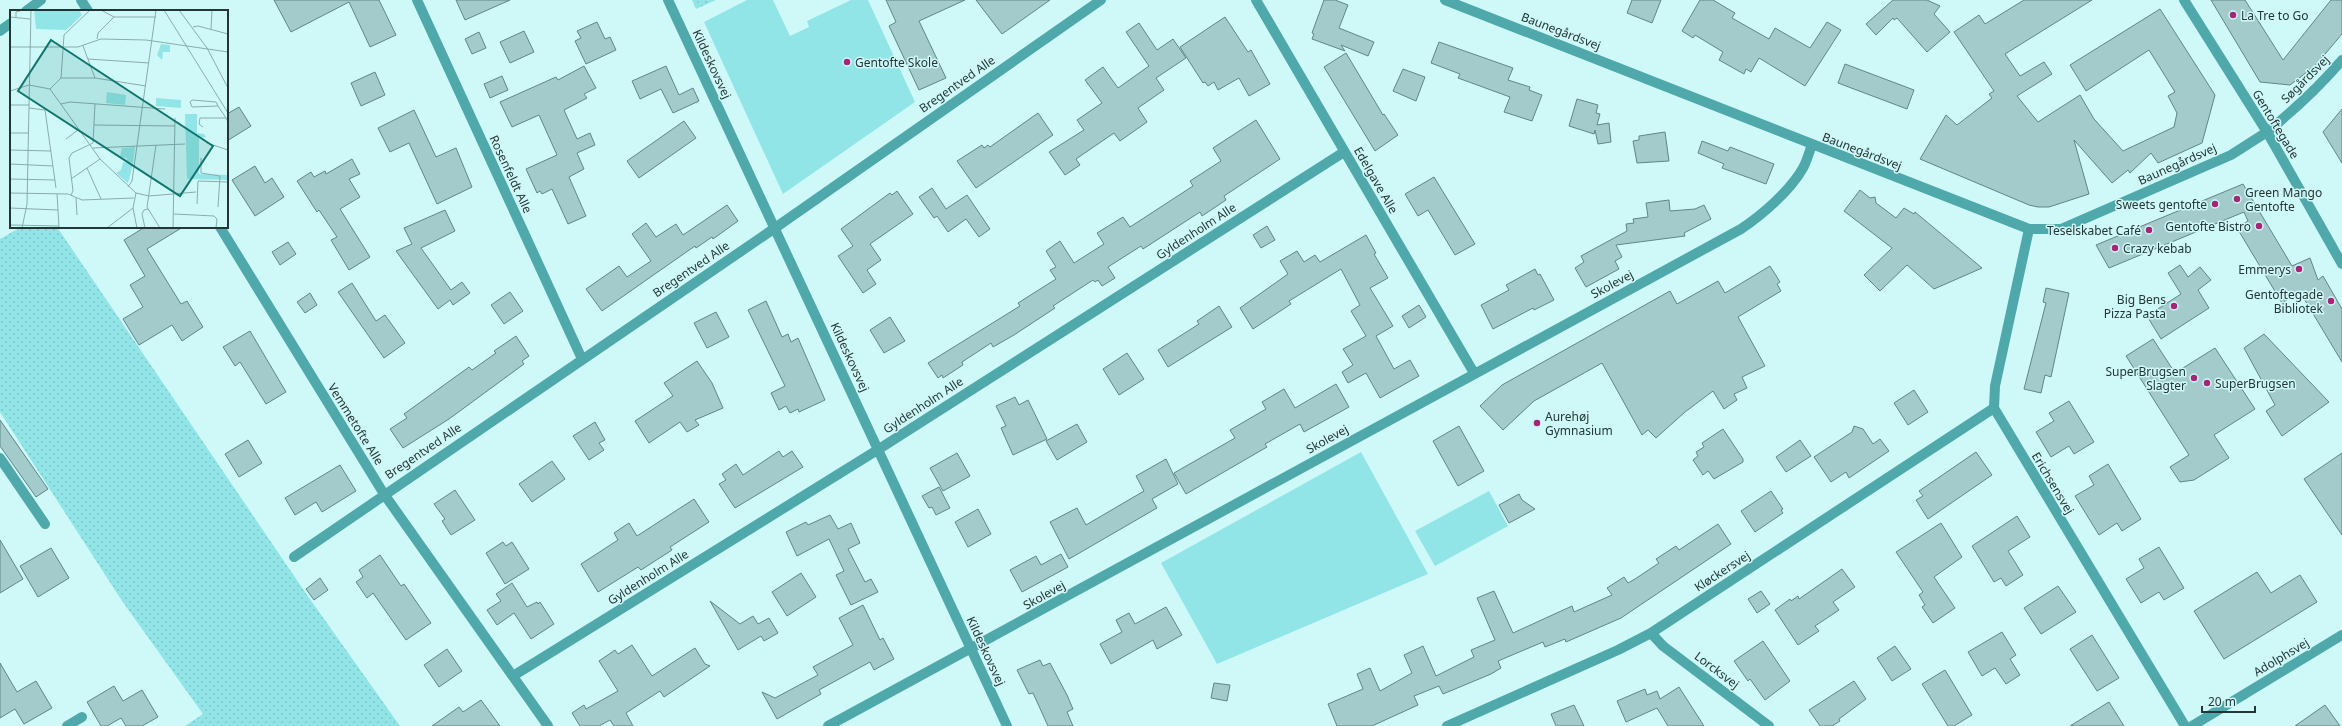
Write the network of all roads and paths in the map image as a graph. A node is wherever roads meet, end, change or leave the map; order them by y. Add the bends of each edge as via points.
1 (41, 0) edge
2 (81, 0) edge
3 (417, 0) edge
4 (668, 0) edge
5 (1101, 0) edge
6 (1256, 0) edge
7 (1445, 0) edge
8 (2184, 0) edge
9 (1468, 4) edge
10 (27, 10) edge
11 (87, 10) edge
12 (10, 24) edge
13 (0, 31) edge
14 (2342, 60) edge
15 (2267, 132) junction
16 (1812, 145) junction
17 (1344, 152) junction
18 (221, 228) edge
19 (775, 228) junction
20 (2029, 229) junction
21 (2342, 264) edge
22 (582, 359) junction
23 (1474, 373) junction
24 (1994, 408) junction
25 (879, 449) junction
26 (0, 458) edge
27 (384, 494) junction
28 (45, 524) dead end
29 (294, 557) dead end
30 (1651, 633) junction
31 (2342, 634) edge
32 (971, 650) junction
33 (513, 676) junction
34 (82, 717) dead end
35 (67, 726) edge
36 (548, 726) edge
37 (828, 726) edge
38 (1007, 726) edge
39 (1448, 726) edge
40 (1769, 726) edge
41 (2185, 726) edge
42 (2192, 726) edge

1 - 10 street
2 - 11 street
3 - 22 street, Rosenfeldt Alle
4 - 19 street, Kildeskovsvej
5 - 19 street, Bregentved Alle
6 - 17 street, Edelgave Alle
7 - 9 street, Baunegårdsvej
8 - 15 street, Gentoftegade
9 - 16 street, Baunegårdsvej
12 - 13 street
14 - 15 street, Søgårdsvej via 2300,104
15 - 20 street, Baunegårdsvej via 2231,155 2061,229
15 - 21 street, Gentoftegade
16 - 20 street, Baunegårdsvej
16 - 23 street, Skolevej via 1802,169 1781,195 1755,220 1706,249
17 - 23 street, Edelgave Alle
17 - 25 street, Gyldenholm Alle
18 - 27 street, Vemmetofte Alle
19 - 22 street, Bregentved Alle
19 - 25 street, Kildeskovsvej
20 - 24 street via 1995,386
22 - 27 street, Bregentved Alle
23 - 32 street, Skolevej
24 - 30 street, Kløckersvej
24 - 41 street, Erichsensvej
25 - 32 street, Kildeskovsvej
25 - 33 street, Gyldenholm Alle
26 - 28 street
27 - 29 street, Bregentved Alle
27 - 33 street, Vemmetofte Alle
30 - 39 street, Kløckersvej
30 - 40 street, Lorcksvej via 1663,646
31 - 42 street, Adolphsvej
32 - 37 street, Skolevej
32 - 38 street, Kildeskovsvej
33 - 36 street, Vemmetofte Alle
34 - 35 street

